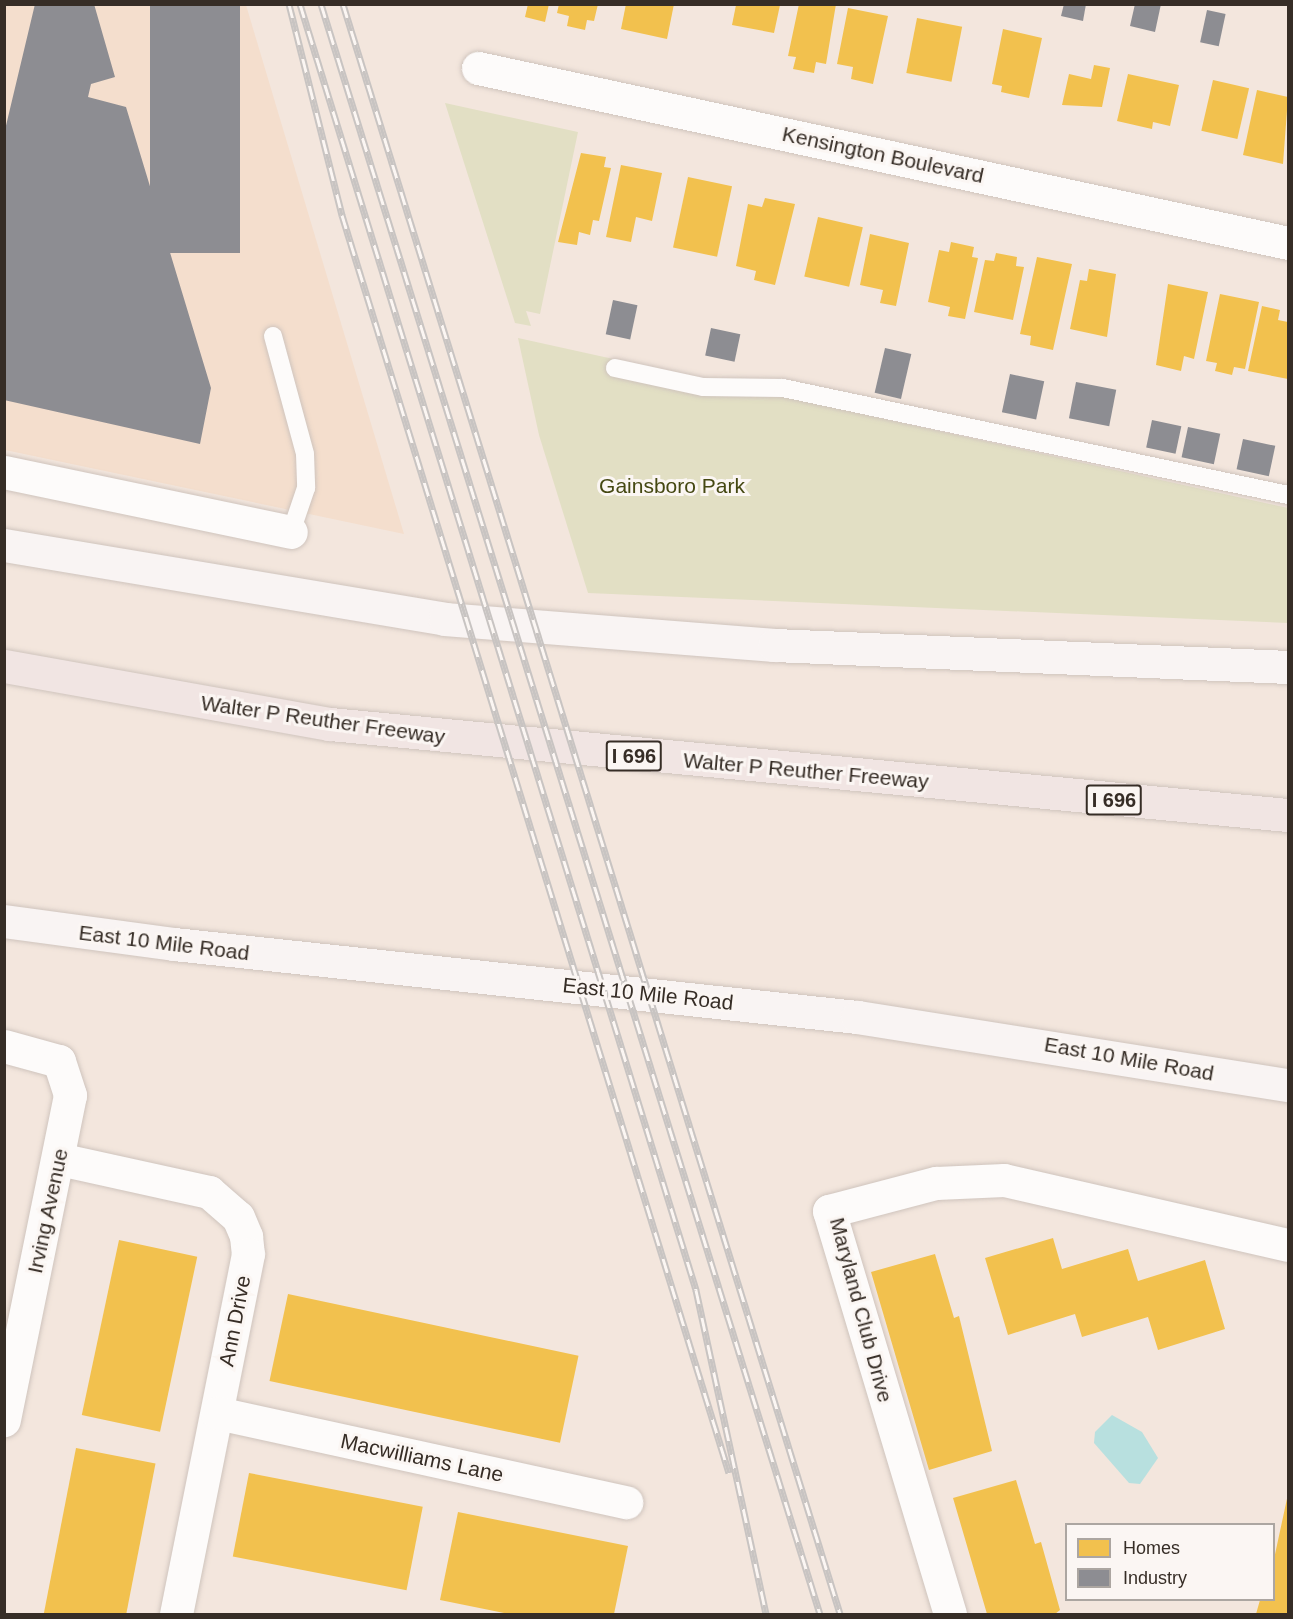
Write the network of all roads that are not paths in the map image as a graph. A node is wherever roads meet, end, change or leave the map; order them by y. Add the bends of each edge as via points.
1 (478, 68) dead end
2 (1288, 243) edge
3 (273, 336) dead end
4 (615, 368) dead end
5 (4, 472) edge
6 (1288, 495) edge
7 (291, 532) joint
8 (4, 545) edge
9 (4, 666) edge
10 (1288, 668) edge
11 (1288, 815) edge
12 (4, 921) edge
13 (4, 1046) edge
14 (1288, 1085) edge
15 (59, 1159) junction
16 (1288, 1245) edge
17 (217, 1413) junction
18 (4, 1420) edge
19 (626, 1502) dead end
20 (176, 1614) edge
21 (950, 1614) edge

1 - 2 street, Kensington Boulevard
3 - 7 lane via 305,454 306,488
4 - 6 lane via 703,387 783,388
5 - 7 street
8 - 10 main road via 445,619 763,644
9 - 11 highway, Walter P Reuther Freeway / I 696 via 341,726
12 - 14 main road, East 10 Mile Road via 185,946 857,1017
13 - 15 street, Irving Avenue via 49,1054 65,1068 70,1095
15 - 17 street, Ann Drive via 188,1184 209,1192 238,1217 248,1254
15 - 18 street, Irving Avenue
16 - 21 street, Maryland Club Drive via 1004,1180 936,1184 829,1211
17 - 19 street, Macwilliams Lane
17 - 20 street, Ann Drive

